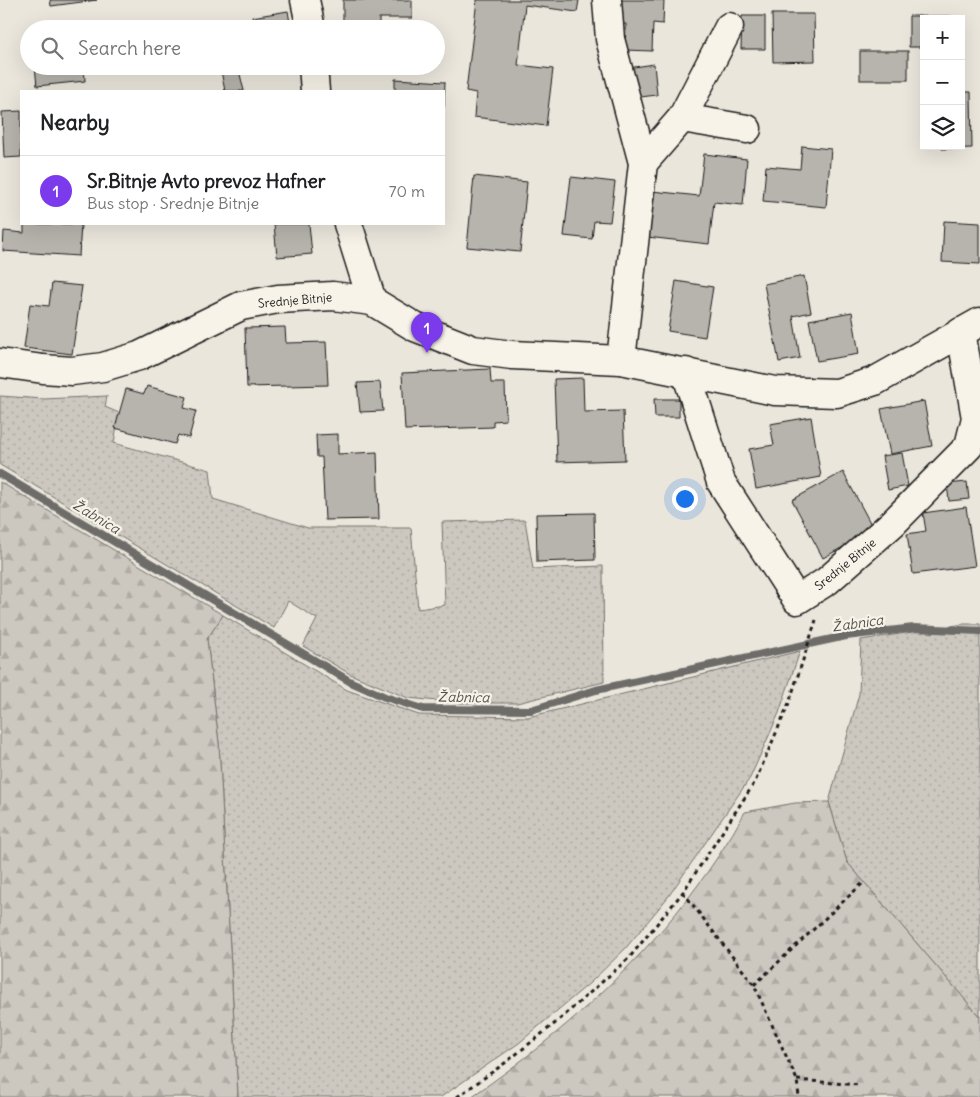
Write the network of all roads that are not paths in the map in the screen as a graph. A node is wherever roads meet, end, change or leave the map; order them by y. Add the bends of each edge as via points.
1 (306, 0) edge
2 (608, 0) edge
3 (309, 20) edge
4 (728, 27) dead end
5 (314, 75) edge
6 (315, 90) edge
7 (682, 118) junction
8 (747, 130) dead end
9 (644, 163) junction
10 (348, 225) edge
11 (372, 301) junction
12 (970, 327) edge
13 (621, 360) junction
14 (0, 362) edge
15 (686, 372) junction

1 - 3 street
2 - 9 street via 610,39
4 - 7 street
5 - 6 street
7 - 8 street
7 - 9 street
9 - 13 street
10 - 11 street
11 - 13 street, Srednje Bitnje via 415,327 473,350 512,356
11 - 14 street, Srednje Bitnje via 334,296 278,299 240,306 139,356 103,367 72,371
12 - 15 street, Srednje Bitnje via 875,381 837,393 775,391
12 - 15 street, Srednje Bitnje via 976,418 969,446 893,523 827,581 797,600 721,482
13 - 15 street, Srednje Bitnje

